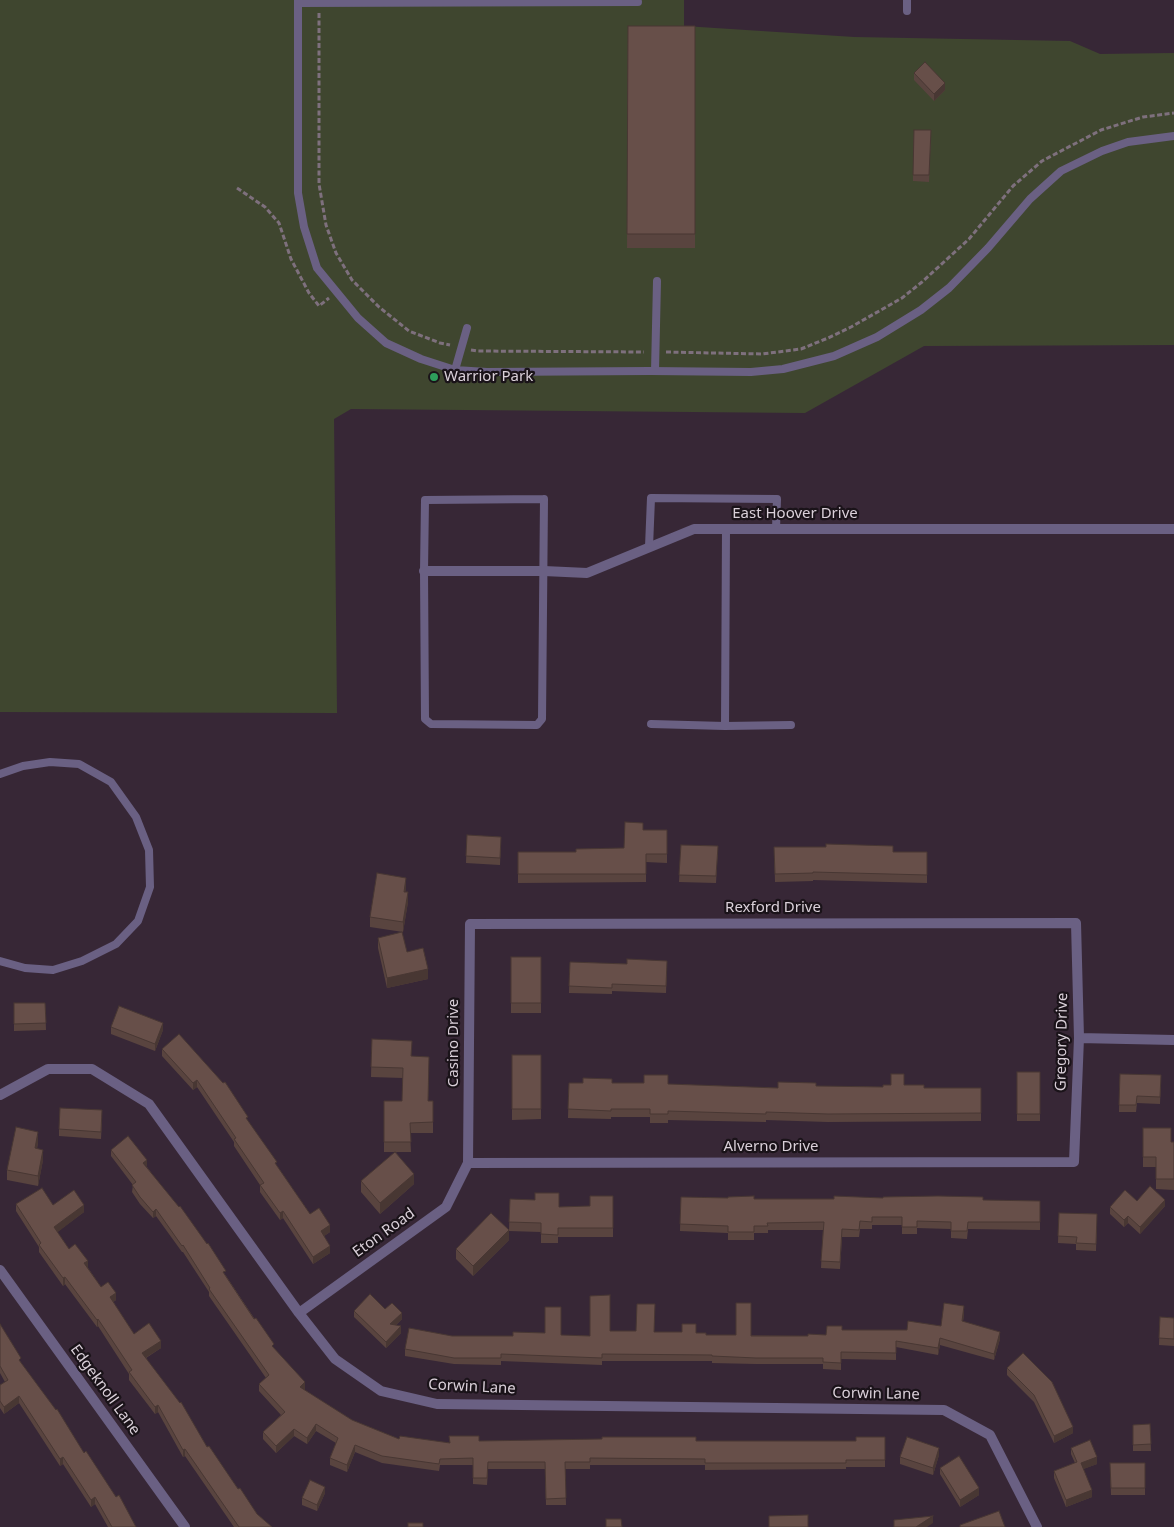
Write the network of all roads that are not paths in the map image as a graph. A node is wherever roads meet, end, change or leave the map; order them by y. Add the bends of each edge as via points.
1 (907, 0) edge
2 (298, 2) edge
3 (638, 2) dead end
4 (907, 11) dead end
5 (1174, 136) edge
6 (657, 281) dead end
7 (467, 328) dead end
8 (455, 370) junction
9 (655, 371) junction
10 (726, 529) junction
11 (776, 529) junction
12 (1174, 529) edge
13 (649, 547) junction
14 (424, 571) junction
15 (544, 571) junction
16 (651, 724) dead end
17 (791, 725) dead end
18 (725, 726) junction
19 (0, 774) edge
20 (1076, 922) joint
21 (470, 924) joint
22 (0, 960) edge
23 (1079, 1038) junction
24 (1174, 1040) edge
25 (0, 1095) edge
26 (1074, 1162) joint
27 (468, 1163) junction
28 (0, 1270) edge
29 (299, 1313) junction
30 (185, 1527) edge
31 (1037, 1527) edge

1 - 4 lane
2 - 3 lane
2 - 8 lane via 298,193 316,268 358,318 386,343
5 - 9 lane via 1128,142 1062,171 1030,199 948,288 921,310 877,337 834,356 783,369
6 - 9 lane
7 - 8 lane
8 - 9 lane
10 - 11 street, East Hoover Drive
10 - 13 street, East Hoover Drive via 694,529
10 - 18 lane
11 - 12 street, East Hoover Drive
11 - 13 lane via 777,500 651,498
13 - 15 street, East Hoover Drive via 587,573
14 - 15 street, East Hoover Drive
14 - 15 lane via 425,500 544,499
14 - 15 lane via 425,719 431,724 537,725 542,719
16 - 18 lane
17 - 18 lane
19 - 22 lane via 50,762 79,764 112,782 136,817 149,850 150,887 138,921 107,949 53,970 25,968
20 - 21 street, Rexford Drive
20 - 23 street, Gregory Drive
21 - 27 street, Casino Drive
23 - 24 street
23 - 26 street, Gregory Drive
25 - 29 street, Corwin Lane via 48,1069 92,1069 149,1104
26 - 27 street, Alverno Drive
27 - 29 street, Eton Road via 446,1207
28 - 30 street, Edgeknoll Lane
29 - 31 street, Corwin Lane via 335,1358 381,1391 437,1404 944,1410 990,1435

